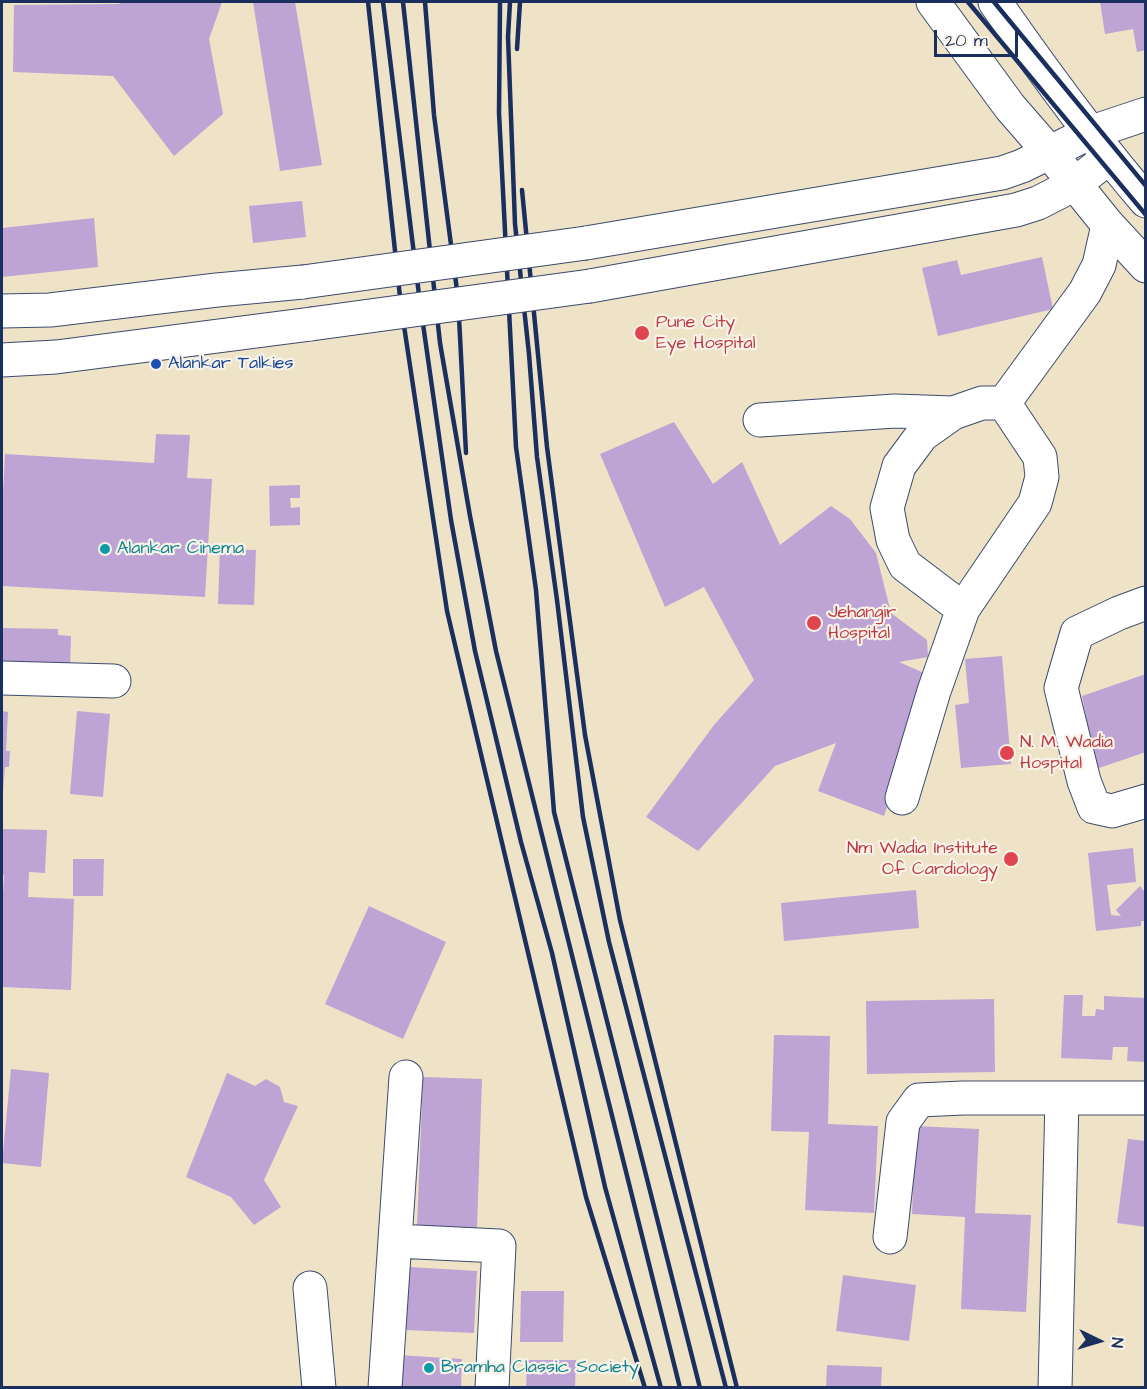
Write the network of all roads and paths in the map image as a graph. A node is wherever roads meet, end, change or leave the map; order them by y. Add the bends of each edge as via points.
1 (933, 2) edge
2 (995, 2) edge
3 (1146, 114) edge
4 (1099, 145) junction
5 (1050, 153) junction
6 (1075, 184) junction
7 (1146, 201) edge
8 (1108, 225) junction
9 (1146, 267) edge
10 (2, 311) edge
11 (2, 360) edge
12 (1004, 403) junction
13 (953, 413) junction
14 (760, 420) dead end
15 (1146, 603) edge
16 (963, 609) junction
17 (2, 678) edge
18 (114, 681) dead end
19 (902, 798) dead end
20 (1146, 801) edge
21 (406, 1077) dead end
22 (1062, 1098) junction
23 (1146, 1098) edge
24 (890, 1237) dead end
25 (396, 1240) junction
26 (310, 1288) dead end
27 (319, 1388) edge
28 (386, 1388) edge
29 (492, 1388) edge
30 (1055, 1388) edge

1 - 5 main road via 1010,107
2 - 4 main road
3 - 4 main road
4 - 5 main road
4 - 6 main road
4 - 7 main road
5 - 6 main road
5 - 10 main road, bridge via 1002,173 586,243 303,282 50,310
6 - 8 main road
6 - 11 main road, bridge via 1016,210 590,286 56,357
8 - 9 main road
8 - 12 main road via 1099,265 1085,292
12 - 13 main road via 982,403
12 - 16 main road via 1040,457 1042,477 1035,503
13 - 14 main road via 895,411
13 - 16 main road via 922,435 899,466 887,508 893,540 905,565
15 - 20 main road via 1077,633 1061,688 1094,807 1112,811
16 - 19 main road
17 - 18 main road
21 - 25 main road
22 - 23 main road
22 - 24 main road via 919,1100 903,1122
22 - 30 main road
25 - 28 main road
25 - 29 main road via 499,1246
26 - 27 main road

